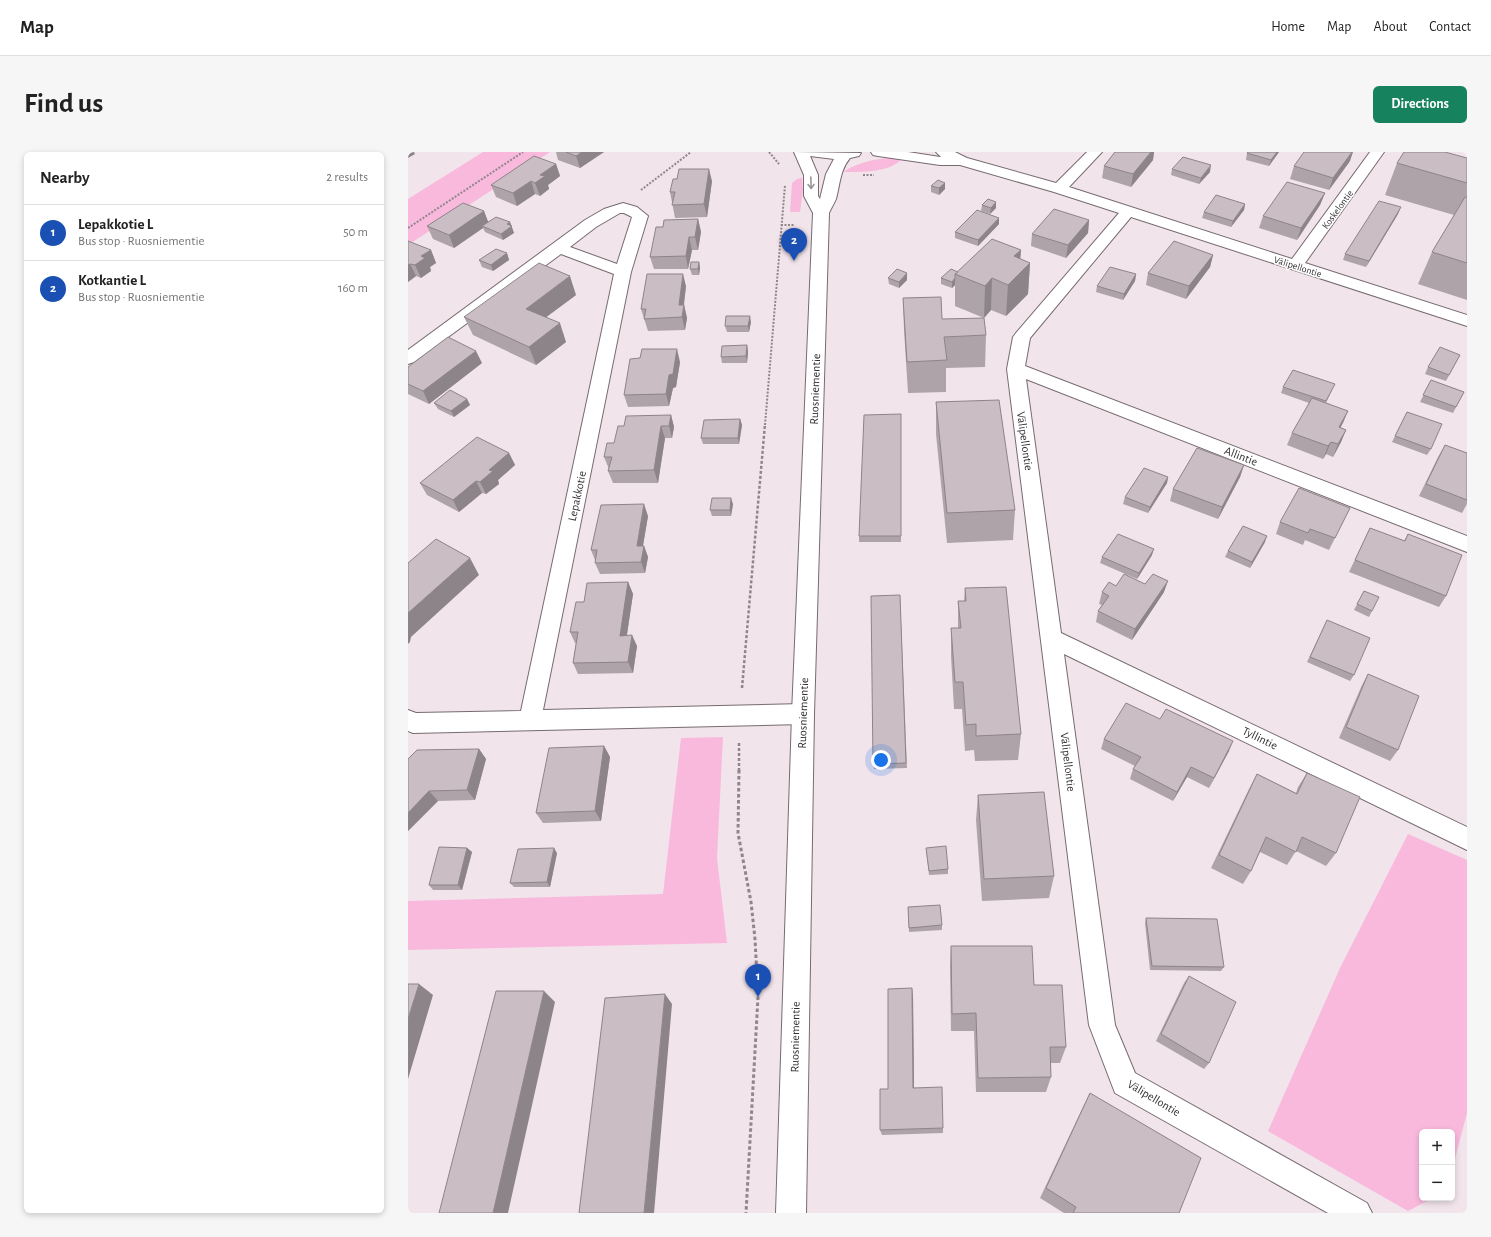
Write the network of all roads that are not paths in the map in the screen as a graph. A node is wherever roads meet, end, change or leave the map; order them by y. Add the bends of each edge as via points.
1 (800, 152) edge
2 (810, 152) edge
3 (860, 152) edge
4 (878, 152) edge
5 (943, 152) edge
6 (1095, 152) edge
7 (1377, 152) edge
8 (845, 155) junction
9 (962, 161) junction
10 (1059, 189) junction
11 (1128, 212) junction
12 (821, 213) junction
13 (559, 248) junction
14 (1296, 265) junction
15 (623, 272) junction
16 (1467, 321) edge
17 (408, 358) edge
18 (1016, 369) junction
19 (1467, 544) edge
20 (1052, 638) junction
21 (803, 714) junction
22 (408, 720) edge
23 (530, 720) junction
24 (1467, 839) edge
25 (791, 1213) edge
26 (1357, 1213) edge

1 -> 12 street via 810,174 811,196
2 - 8 street
3 - 8 street
4 - 9 street, Välipellontie via 940,161
5 - 9 street, Välipellontie
6 - 10 street
7 - 14 street, Koskelontie
8 - 12 street, Ruosniementie via 832,174 829,197
9 - 10 street, Välipellontie
10 - 11 street, Välipellontie
11 - 14 street, Välipellontie
11 - 18 street, Välipellontie via 1022,337
12 - 21 street, Ruosniementie
13 - 15 street
13 - 15 street, Lepakkotie via 609,211 622,208 632,210 640,216
13 - 17 street
14 - 16 street, Välipellontie
15 - 23 street, Lepakkotie
18 - 19 street, Allintie
18 - 20 street, Välipellontie
20 - 24 street, Tyllintie
20 - 26 street, Välipellontie via 1102,1026 1125,1083
21 - 23 street
21 - 25 street, Ruosniementie
22 - 23 street via 413,723

